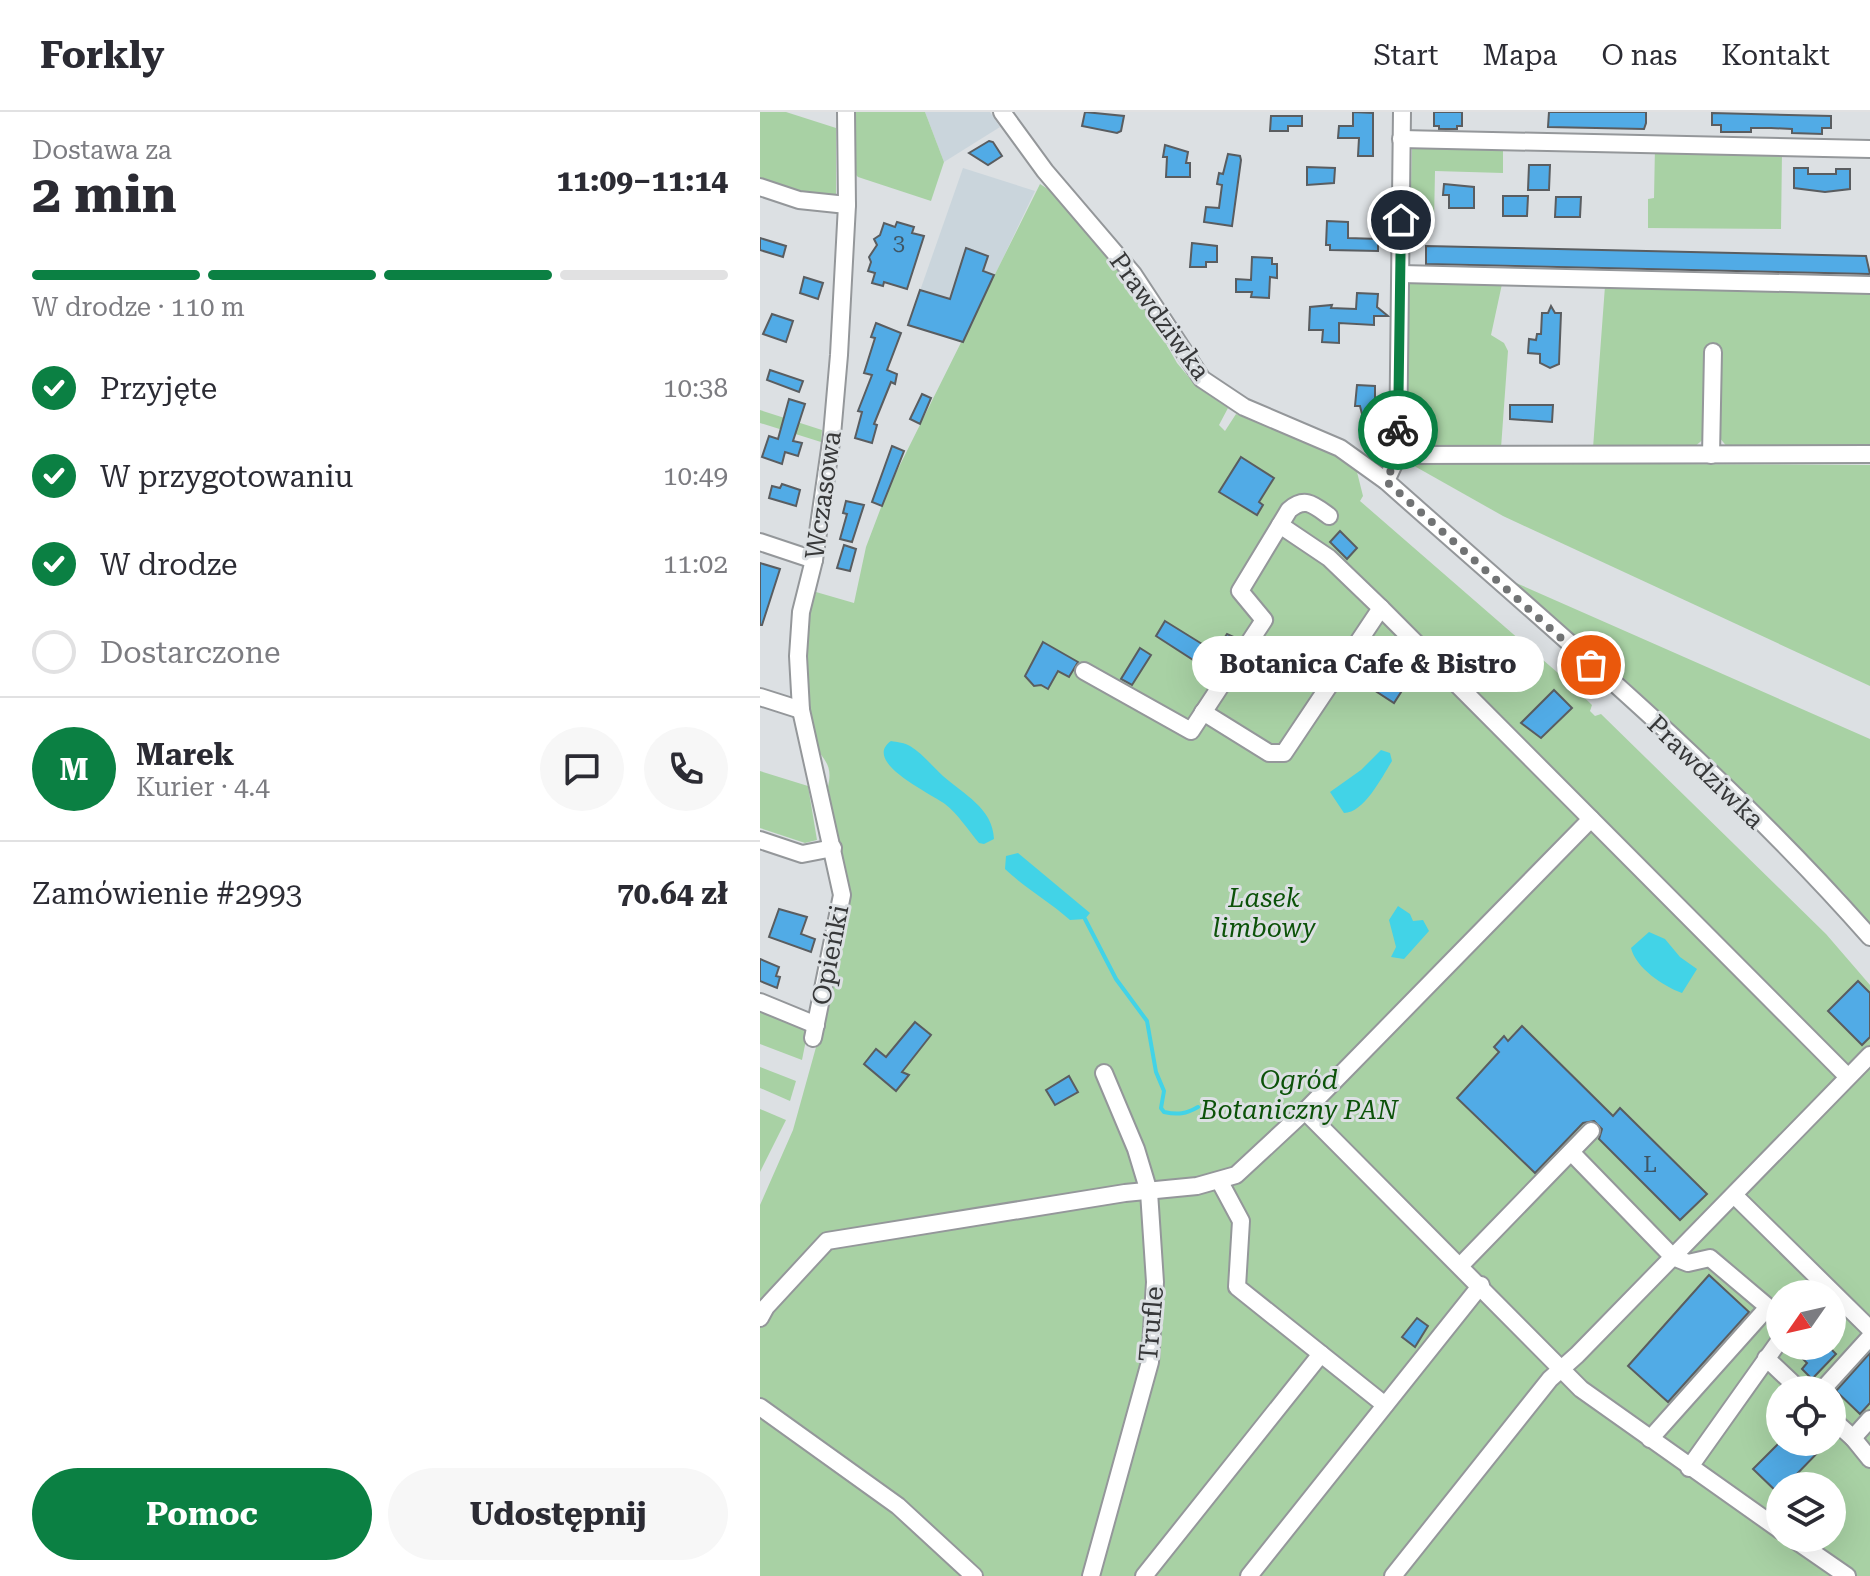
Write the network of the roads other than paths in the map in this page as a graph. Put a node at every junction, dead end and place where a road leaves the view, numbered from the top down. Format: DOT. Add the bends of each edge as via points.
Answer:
graph roads {
  1 [pos="846,112"];
  2 [pos="1002,112"];
  3 [pos="1402,112"];
  4 [pos="1401,139"];
  5 [pos="1870,149"];
  6 [pos="760,187"];
  7 [pos="847,205"];
  8 [pos="1401,274"];
  9 [pos="1870,285"];
  10 [pos="1713,352"];
  11 [pos="1870,454"];
  12 [pos="1398,455"];
  13 [pos="1711,455"];
  14 [pos="1386,481"];
  15 [pos="1329,516"];
  16 [pos="1280,525"];
  17 [pos="760,542"];
  18 [pos="814,560"];
  19 [pos="1381,608"];
  20 [pos="1084,671"];
  21 [pos="760,697"];
  22 [pos="801,710"];
  23 [pos="1203,712"];
  24 [pos="1591,819"];
  25 [pos="760,840"];
  26 [pos="833,848"];
  27 [pos="838,872"];
  28 [pos="1870,937"];
  29 [pos="760,1002"];
  30 [pos="1870,1055"];
  31 [pos="1104,1073"];
  32 [pos="1848,1077"];
  33 [pos="1305,1111"];
  34 [pos="1591,1131"];
  35 [pos="1571,1152"];
  36 [pos="1220,1182"];
  37 [pos="1149,1192"];
  38 [pos="1734,1195"];
  39 [pos="1673,1257"];
  40 [pos="1461,1265"];
  41 [pos="1811,1280"];
  42 [pos="1481,1285"];
  43 [pos="1846,1310"];
  44 [pos="760,1318"];
  45 [pos="1870,1329"];
  46 [pos="1870,1337"];
  47 [pos="1321,1354"];
  48 [pos="1766,1358"];
  49 [pos="1768,1360"];
  50 [pos="1562,1368"];
  51 [pos="1785,1376"];
  52 [pos="1835,1376"];
  53 [pos="1385,1405"];
  54 [pos="760,1407"];
  55 [pos="1870,1419"];
  56 [pos="1846,1432"];
  57 [pos="1853,1438"];
  58 [pos="1650,1439"];
  59 [pos="1870,1459"];
  60 [pos="1689,1468"];
  61 [pos="1766,1520"];
  62 [pos="1812,1552"];
  63 [pos="974,1576"];
  64 [pos="1091,1576"];
  65 [pos="1144,1576"];
  66 [pos="1249,1576"];
  67 [pos="1393,1576"];
  68 [pos="1847,1576"];
  1 -- 7 [label="street, Wczasowa"];
  2 -- 14 [label="street, Prawdziwka" via="1133,274 1202,379 1235,403 1340,448"];
  3 -- 4 [label="street"];
  4 -- 5 [label="street"];
  4 -- 8 [label="street"];
  6 -- 7 [label="street" via="799,200"];
  7 -- 18 [label="street, Wczasowa" via="834,414"];
  8 -- 9 [label="street"];
  8 -- 12 [label="street"];
  10 -- 13 [label="street"];
  11 -- 13 [label="street"];
  12 -- 13 [label="street"];
  12 -- 14 [label="street"];
  14 -- 28 [label="street, Prawdziwka" via="1668,735"];
  15 -- 16 [label="street" via="1300,502"];
  16 -- 19 [label="street" via="1329,558"];
  16 -- 23 [label="street" via="1240,591 1264,620"];
  17 -- 18 [label="street"];
  18 -- 22 [label="street, Wczasowa" via="801,612"];
  19 -- 23 [label="street" via="1284,753 1269,753"];
  19 -- 24 [label="street"];
  20 -- 23 [label="street" via="1191,731"];
  21 -- 22 [label="street"];
  22 -- 26 [label="street, Wczasowa"];
  24 -- 32 [label="street"];
  24 -- 33 [label="street"];
  25 -- 26 [label="street" via="802,854"];
  26 -- 27 [label="street, Wczasowa"];
  27 -- 29 [label="street, Opieńki" via="842,904 815,1031"];
  30 -- 32 [label="street"];
  31 -- 37 [label="street, Trufle"];
  32 -- 38 [label="street"];
  33 -- 36 [label="street" via="1249,1166"];
  33 -- 40 [label="street"];
  34 -- 35 [label="street"];
  35 -- 39 [label="street"];
  35 -- 40 [label="street"];
  36 -- 37 [label="street"];
  36 -- 47 [label="street" via="1241,1221 1237,1287"];
  37 -- 44 [label="street" via="827,1241"];
  37 -- 64 [label="street, Trufle" via="1155,1282 1150,1362"];
  38 -- 39 [label="street"];
  38 -- 41 [label="street"];
  39 -- 50 [label="street"];
  39 -- 58 [label="street" via="1688,1263 1710,1258 1768,1307"];
  40 -- 42 [label="street"];
  42 -- 50 [label="street"];
  42 -- 53 [label="street"];
  43 -- 45 [label="street"];
  46 -- 52 [label="street"];
  47 -- 53 [label="street"];
  47 -- 65 [label="street"];
  48 -- 60 [label="street"];
  49 -- 51 [label="street"];
  50 -- 58 [label="street" via="1581,1389"];
  50 -- 67 [label="street"];
  53 -- 66 [label="street"];
  54 -- 63 [label="street" via="898,1506"];
  55 -- 57 [label="street"];
  56 -- 57 [label="street"];
  57 -- 59 [label="street"];
  58 -- 60 [label="street"];
  60 -- 61 [label="street"];
  62 -- 68 [label="street"];
}
